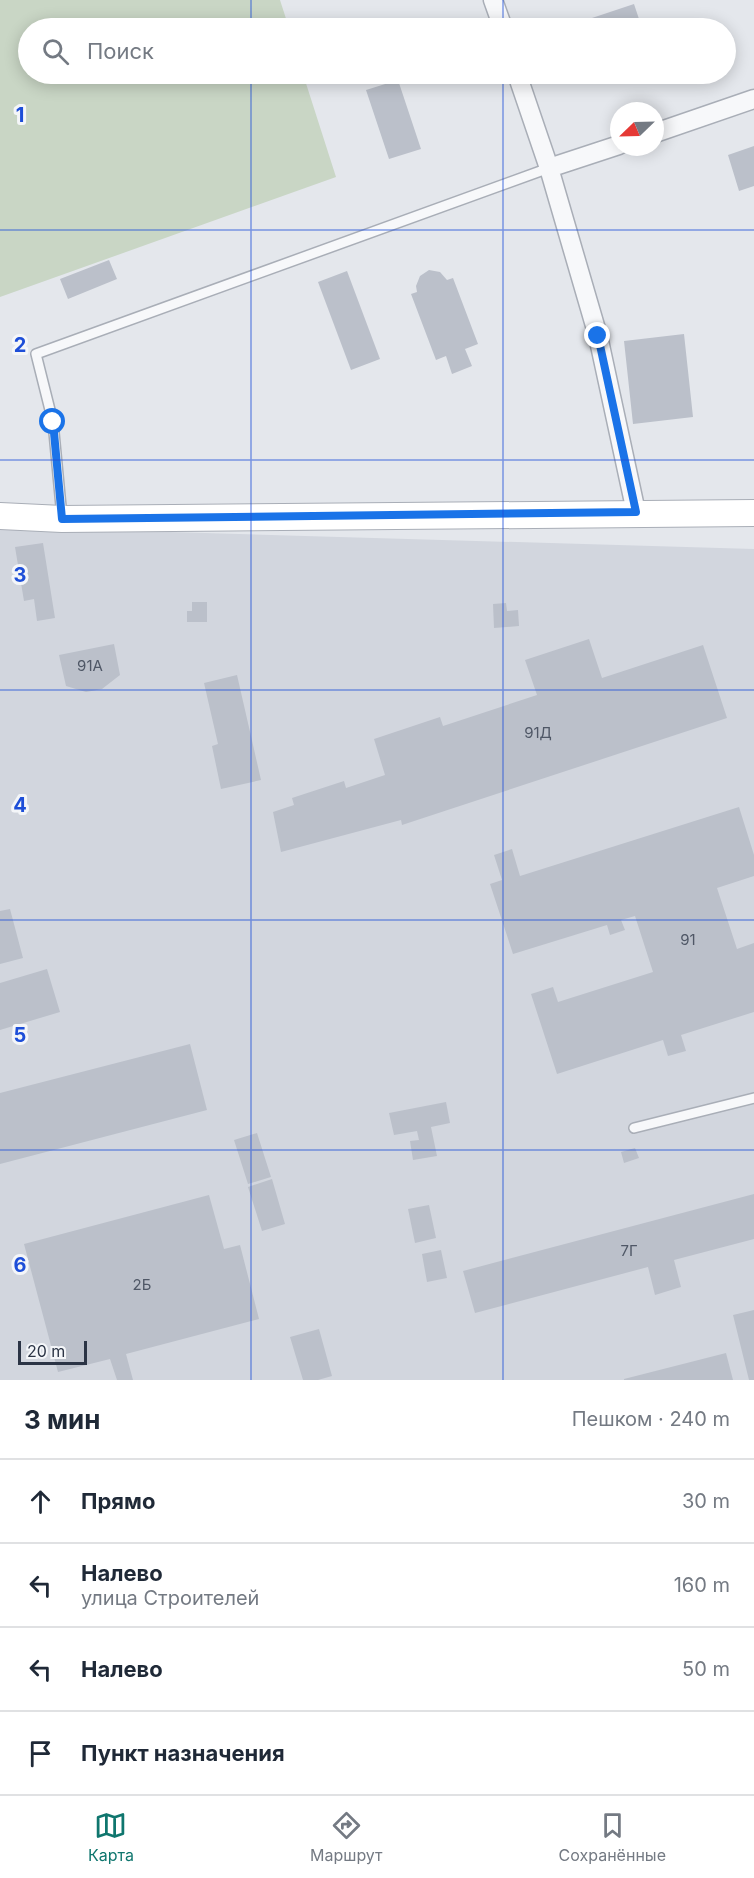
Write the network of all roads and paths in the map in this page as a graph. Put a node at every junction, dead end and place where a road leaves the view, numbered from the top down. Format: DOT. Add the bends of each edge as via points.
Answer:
graph roads {
  1 [pos="493,0"];
  2 [pos="499,18"];
  3 [pos="521,84"];
  4 [pos="754,99"];
  5 [pos="664,129"];
  6 [pos="610,148"];
  7 [pos="549,168"];
  8 [pos="636,512"];
  9 [pos="754,513"];
  10 [pos="0,516"];
  11 [pos="62,519"];
  12 [pos="754,1098"];
  13 [pos="634,1128"];
  1 -- 2 [label="street"];
  3 -- 7 [label="street"];
  4 -- 5 [label="street"];
  6 -- 7 [label="street"];
  7 -- 8 [label="street" via="598,336"];
  7 -- 11 [label="lane" via="36,354 53,422"];
  8 -- 9 [label="main road"];
  8 -- 11 [label="main road"];
  10 -- 11 [label="main road"];
  12 -- 13 [label="lane"];
}
